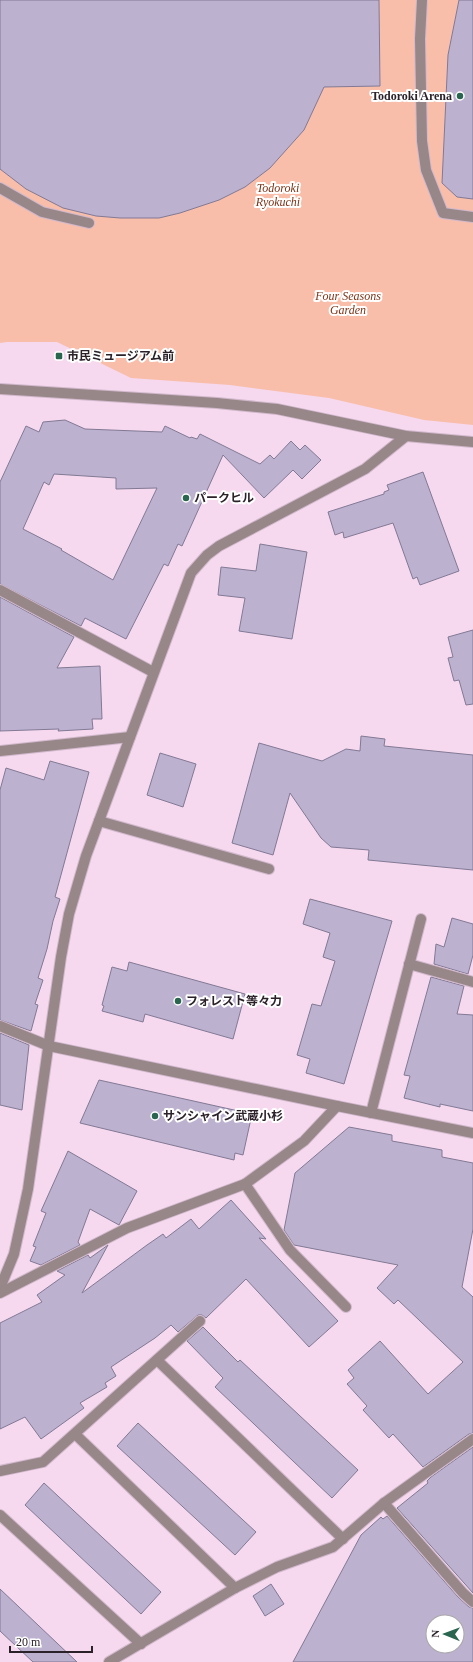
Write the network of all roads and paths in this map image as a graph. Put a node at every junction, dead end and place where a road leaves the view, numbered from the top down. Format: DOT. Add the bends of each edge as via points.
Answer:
graph roads {
  1 [pos="422,0"];
  2 [pos="0,188"];
  3 [pos="473,217"];
  4 [pos="89,223"];
  5 [pos="0,389"];
  6 [pos="406,436"];
  7 [pos="473,442"];
  8 [pos="0,590"];
  9 [pos="153,672"];
  10 [pos="130,737"];
  11 [pos="0,751"];
  12 [pos="99,821"];
  13 [pos="269,869"];
  14 [pos="421,919"];
  15 [pos="409,964"];
  16 [pos="473,982"];
  17 [pos="0,1026"];
  18 [pos="49,1046"];
  19 [pos="337,1106"];
  20 [pos="371,1113"];
  21 [pos="473,1133"];
  22 [pos="245,1184"];
  23 [pos="0,1288"];
  24 [pos="0,1293"];
  25 [pos="346,1307"];
  26 [pos="200,1321"];
  27 [pos="157,1360"];
  28 [pos="75,1434"];
  29 [pos="473,1439"];
  30 [pos="0,1471"];
  31 [pos="384,1504"];
  32 [pos="0,1515"];
  33 [pos="343,1539"];
  34 [pos="235,1588"];
  35 [pos="473,1602"];
  36 [pos="141,1644"];
  37 [pos="109,1662"];
  1 -- 3 [label="street" via="422,141 426,170 443,213"];
  2 -- 4 [label="street" via="42,212"];
  5 -- 6 [label="street" via="277,409"];
  6 -- 7 [label="street"];
  6 -- 9 [label="street" via="365,469 207,554 191,573"];
  8 -- 9 [label="street"];
  9 -- 10 [label="street"];
  10 -- 11 [label="street"];
  10 -- 12 [label="street"];
  12 -- 13 [label="street"];
  12 -- 18 [label="street" via="70,914 61,957"];
  14 -- 15 [label="street"];
  15 -- 16 [label="street"];
  15 -- 20 [label="street"];
  17 -- 18 [label="street"];
  18 -- 19 [label="street"];
  18 -- 23 [label="street" via="28,1189 14,1254"];
  19 -- 20 [label="street"];
  19 -- 22 [label="street" via="304,1141"];
  20 -- 21 [label="street"];
  22 -- 24 [label="street" via="127,1228"];
  22 -- 25 [label="street" via="290,1250"];
  26 -- 27 [label="street"];
  27 -- 28 [label="street"];
  27 -- 33 [label="street"];
  28 -- 30 [label="street" via="44,1462"];
  28 -- 34 [label="street"];
  29 -- 31 [label="street"];
  31 -- 33 [label="street"];
  31 -- 35 [label="street"];
  32 -- 36 [label="street"];
  33 -- 34 [label="street" via="333,1547 277,1567"];
  34 -- 36 [label="street"];
  36 -- 37 [label="street"];
}
